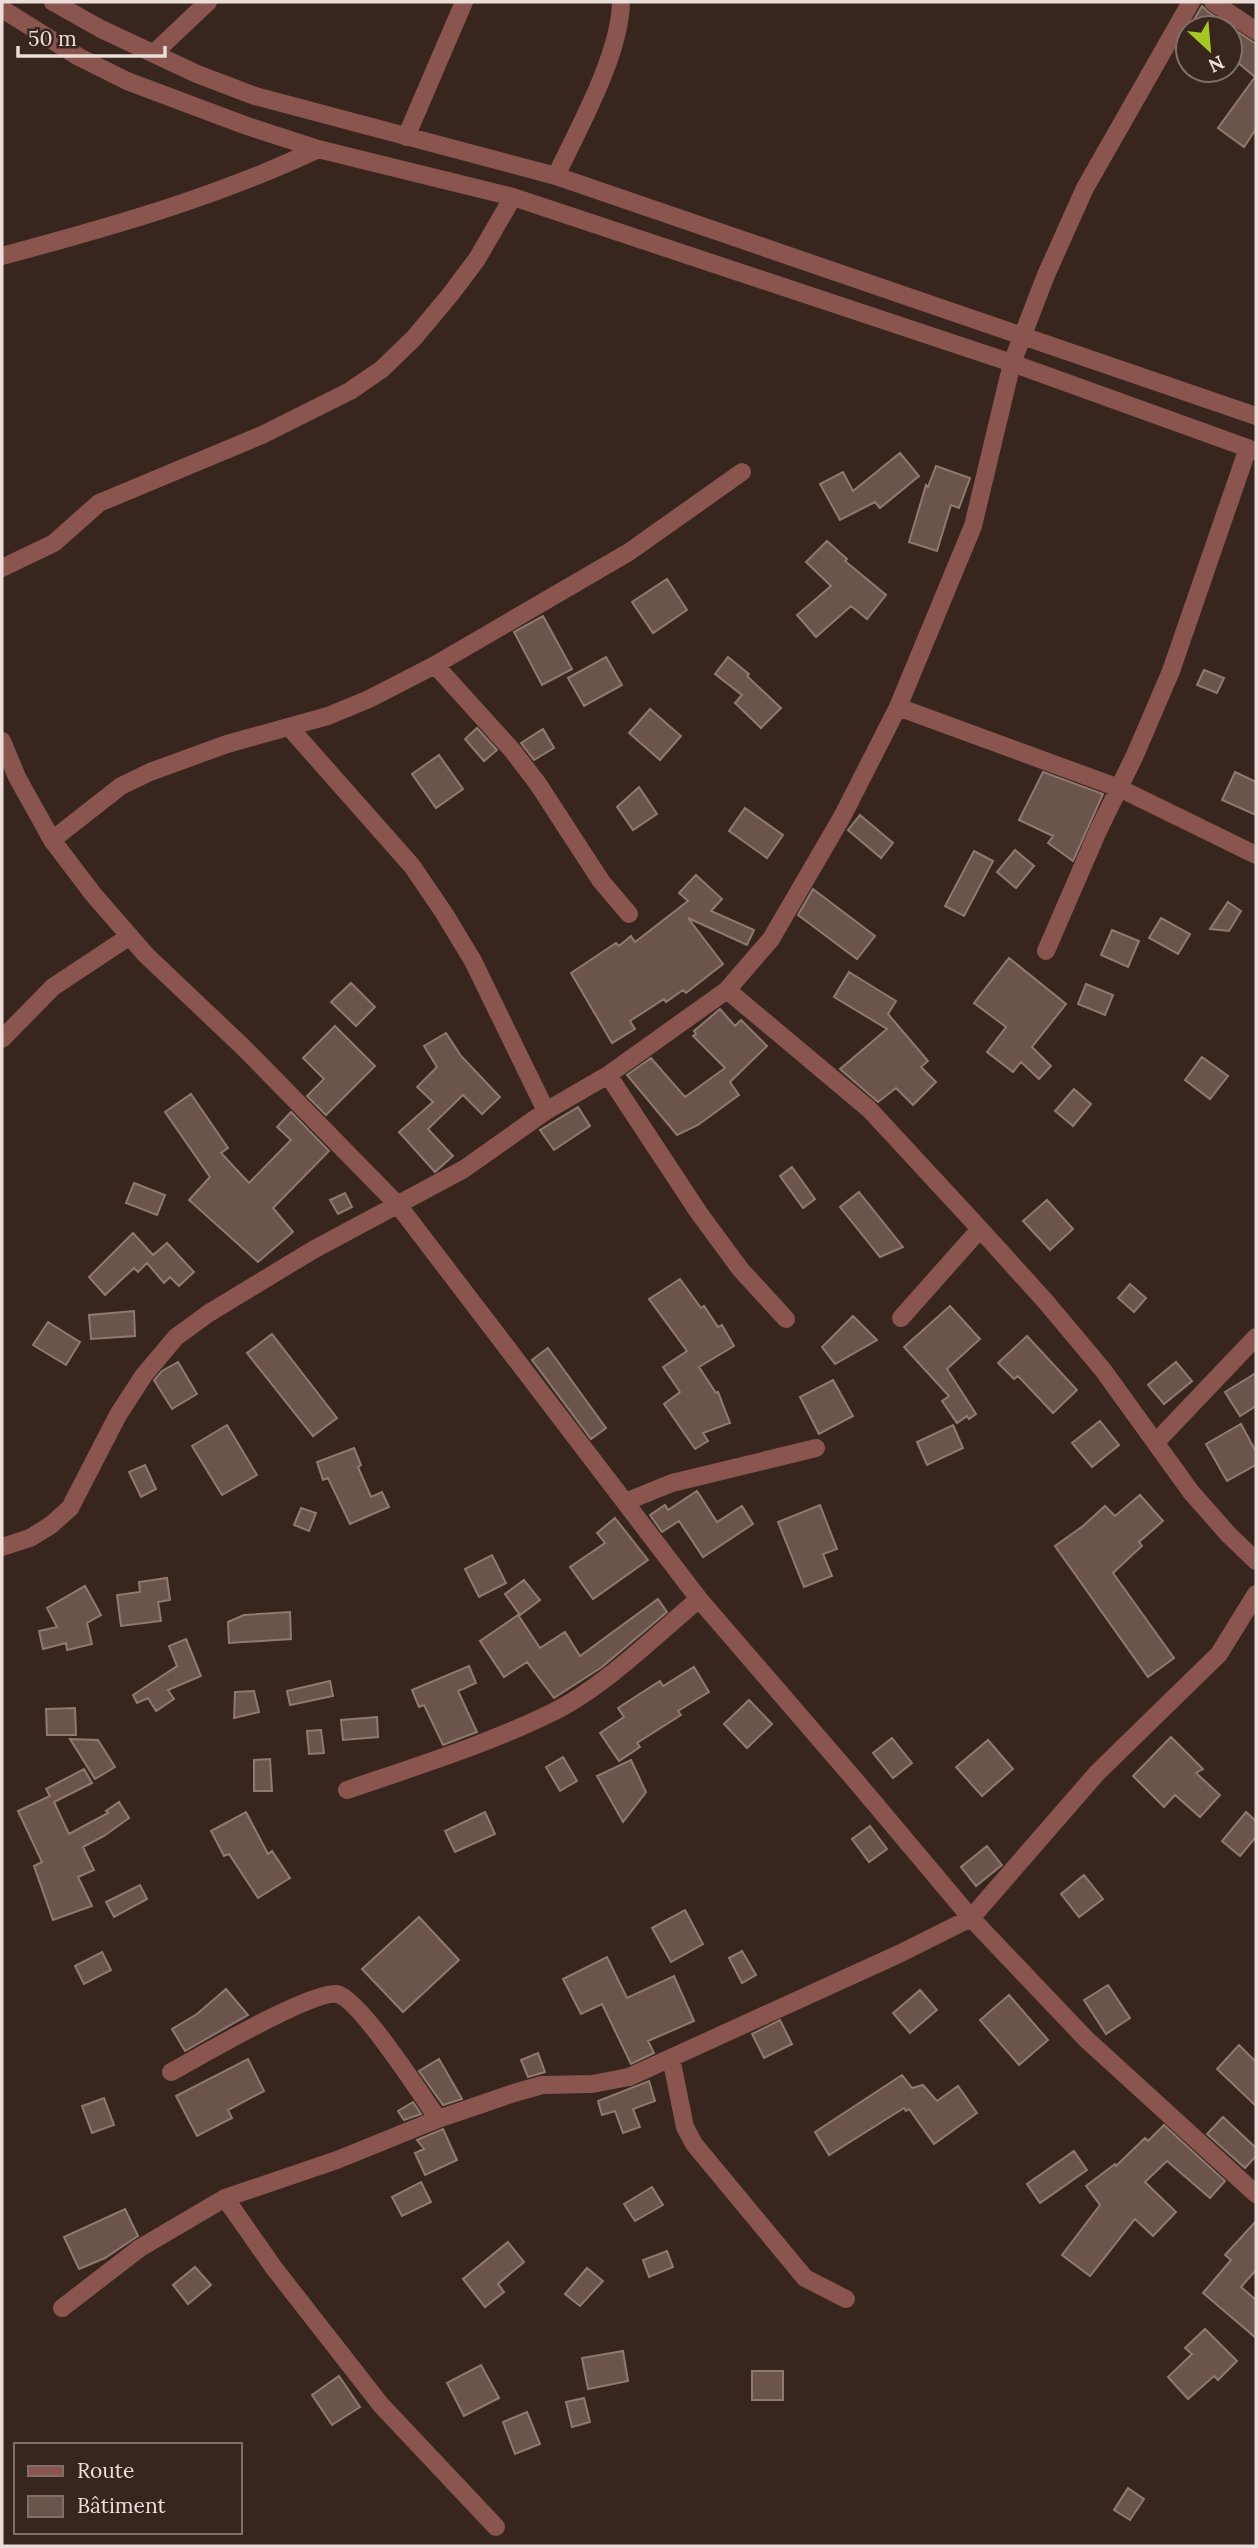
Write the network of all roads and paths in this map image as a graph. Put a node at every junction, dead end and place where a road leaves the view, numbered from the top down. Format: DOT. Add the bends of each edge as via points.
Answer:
graph roads {
  1 [pos="52,2"];
  2 [pos="208,2"];
  3 [pos="464,2"];
  4 [pos="621,2"];
  5 [pos="1191,2"];
  6 [pos="1213,2"];
  7 [pos="2,9"];
  8 [pos="1256,31"];
  9 [pos="153,53"];
  10 [pos="406,137"];
  11 [pos="318,149"];
  12 [pos="556,176"];
  13 [pos="513,197"];
  14 [pos="2,256"];
  15 [pos="1023,336"];
  16 [pos="1012,363"];
  17 [pos="1256,416"];
  18 [pos="1252,449"];
  19 [pos="741,472"];
  20 [pos="2,568"];
  21 [pos="435,665"];
  22 [pos="898,707"];
  23 [pos="290,728"];
  24 [pos="2,741"];
  25 [pos="1119,788"];
  26 [pos="52,840"];
  27 [pos="1256,855"];
  28 [pos="629,914"];
  29 [pos="130,936"];
  30 [pos="1046,951"];
  31 [pos="727,990"];
  32 [pos="2,1039"];
  33 [pos="608,1075"];
  34 [pos="545,1111"];
  35 [pos="398,1205"];
  36 [pos="980,1229"];
  37 [pos="901,1318"];
  38 [pos="786,1319"];
  39 [pos="1256,1337"];
  40 [pos="1156,1442"];
  41 [pos="816,1448"];
  42 [pos="625,1502"];
  43 [pos="2,1547"];
  44 [pos="1256,1561"];
  45 [pos="1256,1594"];
  46 [pos="699,1599"];
  47 [pos="347,1790"];
  48 [pos="971,1919"];
  49 [pos="671,2058"];
  50 [pos="171,2072"];
  51 [pos="438,2119"];
  52 [pos="1252,2183"];
  53 [pos="225,2198"];
  54 [pos="846,2299"];
  55 [pos="62,2308"];
  56 [pos="496,2527"];
  1 -- 9 [label="street"];
  2 -- 9 [label="street"];
  3 -- 10 [label="street"];
  4 -- 12 [label="street" via="620,20 602,75"];
  5 -- 15 [label="street" via="1085,188"];
  6 -- 8 [label="street"];
  7 -- 11 [label="street" via="127,81"];
  9 -- 10 [label="street" via="255,96"];
  10 -- 12 [label="street"];
  11 -- 13 [label="street"];
  11 -- 14 [label="street" via="265,174 142,217"];
  12 -- 15 [label="street"];
  13 -- 16 [label="street"];
  13 -- 20 [label="street" via="450,295 382,369 350,391 262,435 99,503 54,543"];
  15 -- 16 [label="street"];
  15 -- 17 [label="street"];
  16 -- 18 [label="street"];
  16 -- 22 [label="street" via="973,526"];
  18 -- 25 [label="street" via="1171,671"];
  19 -- 21 [label="street" via="629,552"];
  21 -- 23 [label="street" via="369,699"];
  21 -- 28 [label="street" via="538,783 601,881"];
  22 -- 25 [label="street"];
  22 -- 31 [label="street" via="842,817 771,939"];
  23 -- 26 [label="street" via="227,744 150,772 121,786"];
  23 -- 34 [label="street" via="412,866 444,913 479,972"];
  24 -- 26 [label="street"];
  25 -- 27 [label="street"];
  25 -- 30 [label="street"];
  26 -- 29 [label="street"];
  29 -- 32 [label="street" via="53,987"];
  29 -- 35 [label="street"];
  31 -- 33 [label="street"];
  31 -- 36 [label="street" via="869,1110"];
  33 -- 34 [label="street"];
  33 -- 38 [label="street" via="699,1213 741,1270"];
  34 -- 35 [label="street" via="464,1169"];
  35 -- 42 [label="street"];
  35 -- 43 [label="street" via="258,1282 176,1337 118,1415 70,1508 30,1538"];
  36 -- 37 [label="street"];
  36 -- 40 [label="street" via="1103,1370"];
  39 -- 40 [label="street"];
  40 -- 44 [label="street" via="1191,1492"];
  41 -- 42 [label="street" via="672,1483"];
  42 -- 46 [label="street"];
  45 -- 48 [label="street" via="1219,1654 1097,1773"];
  46 -- 47 [label="street" via="610,1675 553,1713"];
  46 -- 48 [label="street"];
  48 -- 49 [label="street"];
  48 -- 52 [label="street" via="1086,2039"];
  49 -- 51 [label="street" via="629,2077 592,2084 542,2085"];
  49 -- 54 [label="street" via="685,2127 694,2144 804,2278"];
  50 -- 51 [label="street" via="288,2010 337,1994 366,2018"];
  51 -- 53 [label="street"];
  53 -- 55 [label="street" via="140,2248"];
  53 -- 56 [label="street" via="381,2405"];
}
